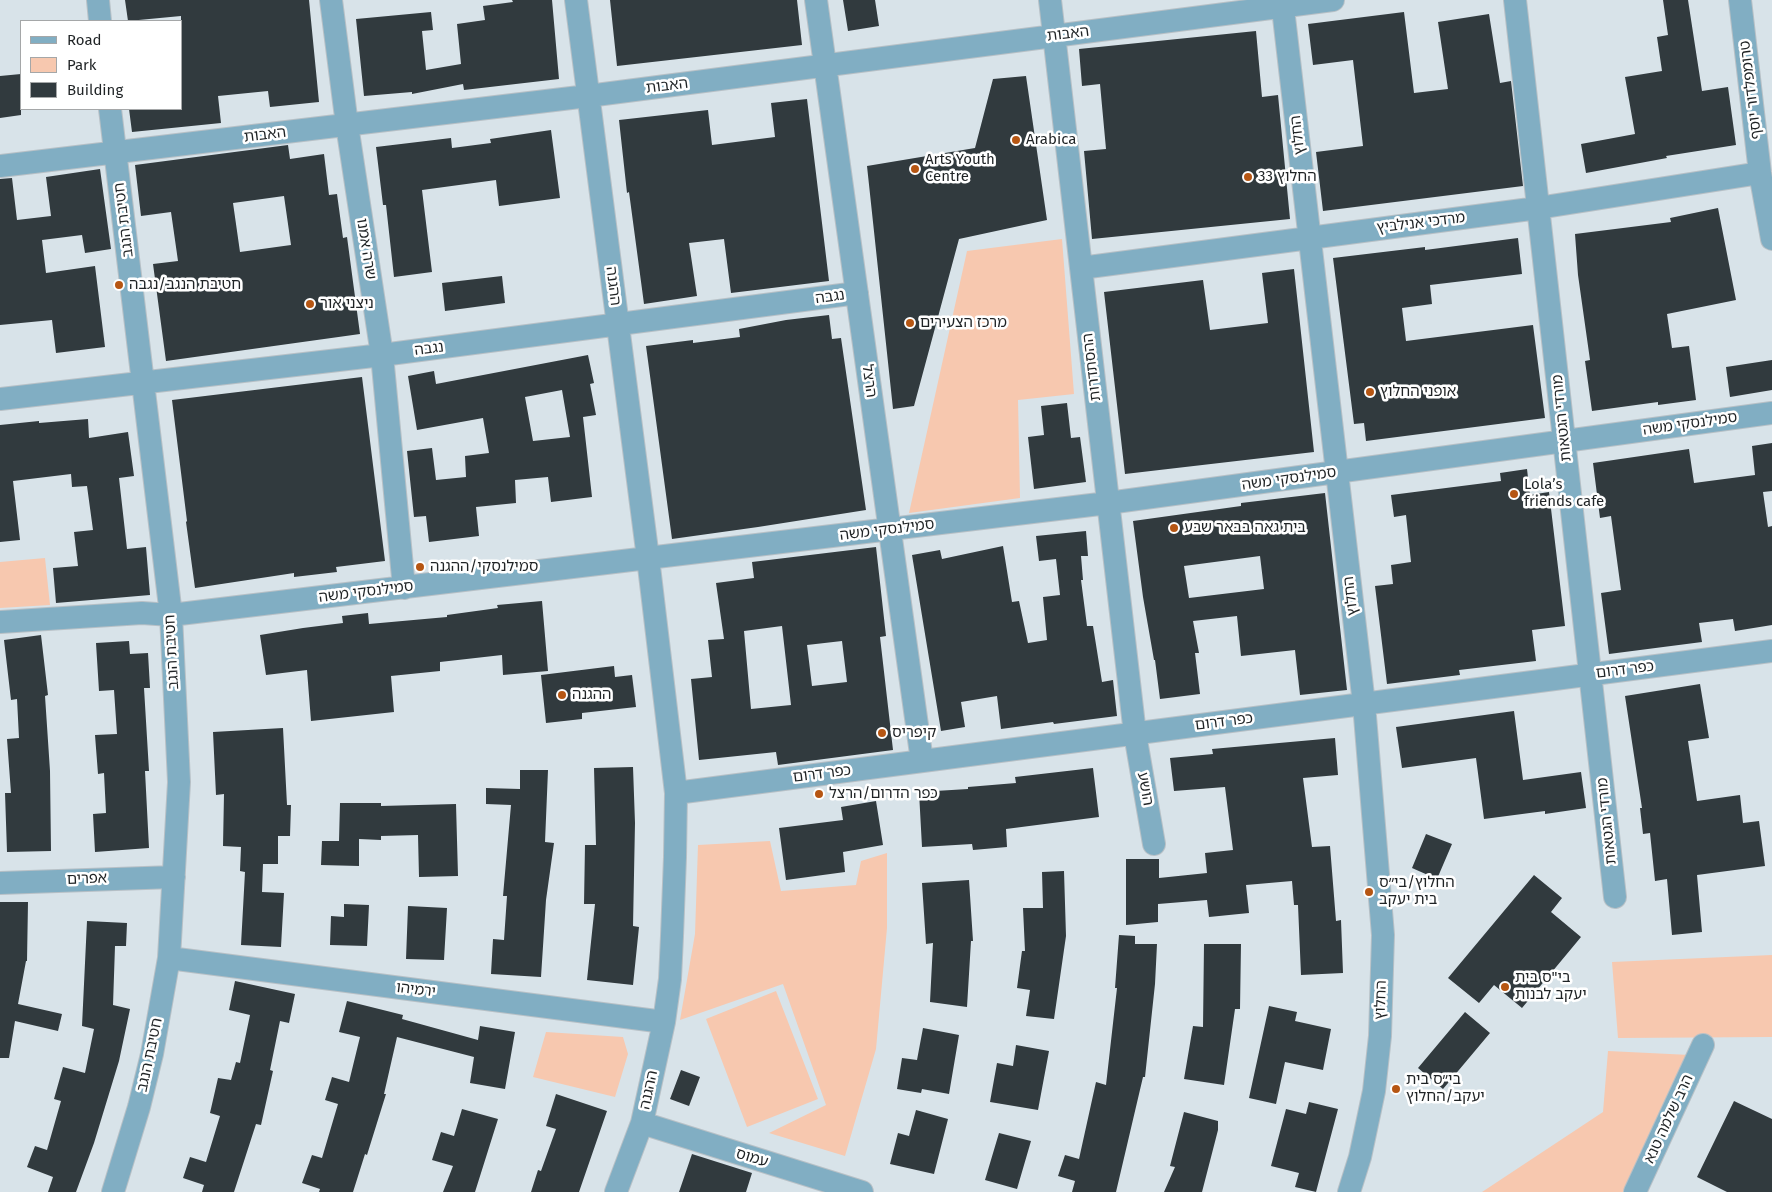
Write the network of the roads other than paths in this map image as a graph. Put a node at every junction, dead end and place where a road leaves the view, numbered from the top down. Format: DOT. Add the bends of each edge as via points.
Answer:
graph roads {
  1 [pos="331,0"];
  2 [pos="576,0"];
  3 [pos="816,0"];
  4 [pos="1050,0"];
  5 [pos="1333,0"];
  6 [pos="1515,0"];
  7 [pos="1740,0"];
  8 [pos="1282,3"];
  9 [pos="1054,36"];
  10 [pos="825,66"];
  11 [pos="588,96"];
  12 [pos="110,110"];
  13 [pos="346,125"];
  14 [pos="116,152"];
  15 [pos="0,166"];
  16 [pos="1760,173"];
  17 [pos="1538,208"];
  18 [pos="1310,238"];
  19 [pos="1772,239"];
  20 [pos="1081,268"];
  21 [pos="857,293"];
  22 [pos="618,326"];
  23 [pos="382,355"];
  24 [pos="143,384"];
  25 [pos="0,399"];
  26 [pos="1772,413"];
  27 [pos="1565,441"];
  28 [pos="1337,472"];
  29 [pos="1108,503"];
  30 [pos="890,529"];
  31 [pos="648,558"];
  32 [pos="404,588"];
  33 [pos="171,615"];
  34 [pos="0,622"];
  35 [pos="1772,651"];
  36 [pos="1591,674"];
  37 [pos="1364,704"];
  38 [pos="1135,734"];
  39 [pos="922,761"];
  40 [pos="676,793"];
  41 [pos="1154,844"];
  42 [pos="174,877"];
  43 [pos="0,883"];
  44 [pos="1616,897"];
  45 [pos="168,958"];
  46 [pos="664,1022"];
  47 [pos="1703,1045"];
  48 [pos="642,1123"];
  49 [pos="114,1192"];
  50 [pos="616,1192"];
  51 [pos="862,1192"];
  52 [pos="1350,1192"];
  53 [pos="1634,1192"];
  1 -- 13 [label="street, שרה אמנו"];
  2 -- 11 [label="street, ההגנה"];
  3 -- 10 [label="street, הרצל"];
  4 -- 9 [label="street, ההסתדרות"];
  5 -- 8 [label="street, האבות"];
  6 -- 17 [label="street, מורדי הגטאות"];
  7 -- 16 [label="street, טרומפלדור יוסף"];
  8 -- 9 [label="street, האבות"];
  8 -- 18 [label="street, החלוץ"];
  9 -- 10 [label="street, האבות"];
  9 -- 20 [label="street, ההסתדרות"];
  10 -- 11 [label="street, האבות"];
  10 -- 21 [label="street, הרצל"];
  11 -- 13 [label="street, האבות"];
  11 -- 22 [label="street, ההגנה"];
  12 -- 14 [label="street, חטיבת הנגב"];
  13 -- 14 [label="street, האבות"];
  13 -- 23 [label="street, שרה אמנו"];
  14 -- 15 [label="street, האבות"];
  14 -- 24 [label="street, חטיבת הנגב"];
  16 -- 17 [label="street, מרדכי אנילביץ"];
  16 -- 19 [label="street, טרומפלדור יוסף"];
  17 -- 18 [label="street, מרדכי אנילביץ"];
  17 -- 27 [label="street, מורדי הגטאות"];
  18 -- 20 [label="street, מרדכי אנילביץ"];
  18 -- 28 [label="street, החלוץ"];
  20 -- 29 [label="street, ההסתדרות"];
  21 -- 22 [label="street, נגבה"];
  21 -- 30 [label="street, הרצל"];
  22 -- 23 [label="street, נגבה"];
  22 -- 31 [label="street, ההגנה"];
  23 -- 24 [label="street, נגבה"];
  23 -- 32 [label="street, שרה אמנו"];
  24 -- 25 [label="street, נגבה"];
  24 -- 33 [label="street, חטיבת הנגב"];
  26 -- 27 [label="street, סמילנסקי משה"];
  27 -- 28 [label="street, סמילנסקי משה"];
  27 -- 36 [label="street, מורדי הגטאות"];
  28 -- 29 [label="street, סמילנסקי משה"];
  28 -- 37 [label="street, החלוץ"];
  29 -- 30 [label="street, סמילנסקי משה"];
  29 -- 38 [label="street, ההסתדרות"];
  30 -- 31 [label="street, סמילנסקי משה"];
  30 -- 39 [label="street, הרצל"];
  31 -- 32 [label="street, סמילנסקי משה"];
  31 -- 40 [label="street, ההגנה"];
  32 -- 33 [label="street, סמילנסקי משה"];
  33 -- 34 [label="street, סמילנסקי משה" via="142,613"];
  33 -- 42 [label="street, חטיבת הנגב" via="179,782"];
  35 -- 36 [label="street, כפר דרום"];
  36 -- 37 [label="street, כפר דרום"];
  36 -- 44 [label="street, מורדי הגטאות"];
  37 -- 38 [label="street, כפר דרום"];
  37 -- 52 [label="street, החלוץ" via="1383,935 1380,1036 1374,1091"];
  38 -- 39 [label="street, כפר דרום"];
  38 -- 41 [label="street, הושע"];
  39 -- 40 [label="street, כפר דרום"];
  40 -- 46 [label="street, ההגנה" via="670,979"];
  42 -- 43 [label="street, אפרים"];
  42 -- 45 [label="street, חטיבת הנגב"];
  45 -- 46 [label="street, ירמיהו"];
  45 -- 49 [label="street, חטיבת הנגב" via="152,1054"];
  46 -- 48 [label="street, ההגנה"];
  47 -- 53 [label="street, הרב שלמה טנא"];
  48 -- 50 [label="street, ההגנה"];
  48 -- 51 [label="street, עמוס"];
}
